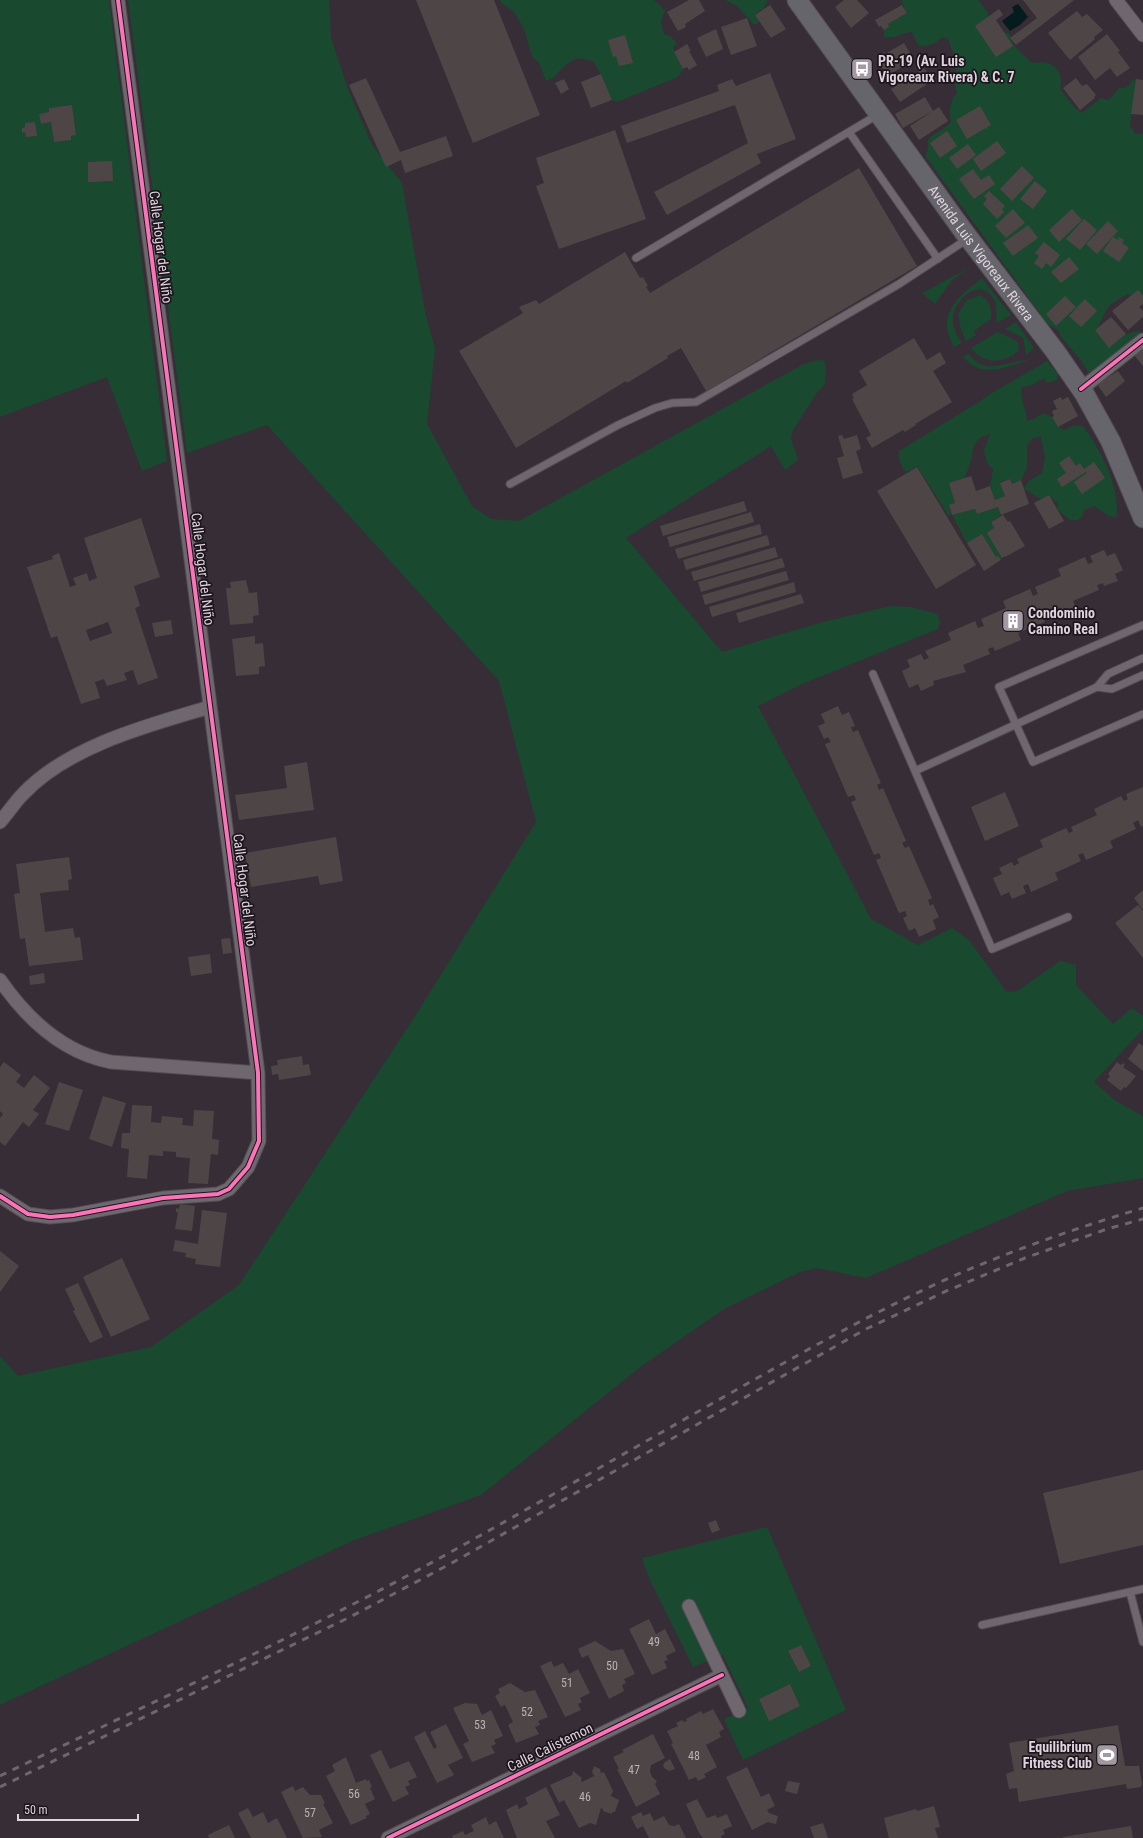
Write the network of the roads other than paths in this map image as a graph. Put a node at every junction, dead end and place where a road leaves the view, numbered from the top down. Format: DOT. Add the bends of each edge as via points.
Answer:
graph roads {
  1 [pos="118,0"];
  2 [pos="797,0"];
  3 [pos="1116,0"];
  4 [pos="1143,34"];
  5 [pos="879,114"];
  6 [pos="849,132"];
  7 [pos="969,238"];
  8 [pos="636,258"];
  9 [pos="938,259"];
  10 [pos="1143,340"];
  11 [pos="1082,389"];
  12 [pos="510,484"];
  13 [pos="1143,518"];
  14 [pos="1143,625"];
  15 [pos="1143,658"];
  16 [pos="873,674"];
  17 [pos="1143,676"];
  18 [pos="1097,687"];
  19 [pos="210,708"];
  20 [pos="1143,714"];
  21 [pos="1016,724"];
  22 [pos="915,771"];
  23 [pos="0,822"];
  24 [pos="1068,917"];
  25 [pos="0,980"];
  26 [pos="258,1073"];
  27 [pos="0,1196"];
  28 [pos="1143,1589"];
  29 [pos="1130,1592"];
  30 [pos="689,1606"];
  31 [pos="982,1624"];
  32 [pos="1143,1642"];
  33 [pos="722,1675"];
  34 [pos="739,1711"];
  35 [pos="388,1838"];
  1 -- 19 [label="street, Calle Hogar del Niño"];
  2 -- 5 [label="main road, Avenida Luis Vigoreaux Rivera"];
  3 -- 4 [label="street"];
  5 -- 6 [label="lane"];
  5 -- 7 [label="main road, Avenida Luis Vigoreaux Rivera"];
  6 -- 8 [label="lane"];
  6 -- 9 [label="lane"];
  7 -- 9 [label="lane"];
  7 -- 11 [label="main road, Avenida Luis Vigoreaux Rivera"];
  9 -- 12 [label="lane" via="696,402 672,403 655,408 618,425"];
  10 -- 11 [label="street"];
  11 -- 13 [label="main road, Avenida Luis Vigoreaux Rivera" via="1111,442"];
  14 -- 21 [label="lane" via="999,687"];
  15 -- 18 [label="lane" via="1108,674"];
  16 -- 22 [label="lane"];
  17 -- 18 [label="lane" via="1112,689"];
  18 -- 21 [label="lane"];
  19 -- 23 [label="street" via="112,739 77,755 45,775 24,793"];
  19 -- 26 [label="street, Calle Hogar del Niño"];
  20 -- 21 [label="lane" via="1033,762"];
  21 -- 22 [label="lane"];
  22 -- 24 [label="lane" via="992,949"];
  25 -- 26 [label="street" via="14,1001 45,1032 94,1059"];
  26 -- 27 [label="street, Calle Hogar del Niño" via="260,1141 248,1167 230,1189 218,1194 163,1198 73,1216 50,1217 28,1214"];
  28 -- 29 [label="lane"];
  29 -- 31 [label="lane"];
  29 -- 32 [label="lane"];
  30 -- 33 [label="street"];
  33 -- 34 [label="street"];
  33 -- 35 [label="street, Calle Calistemon"];
}
